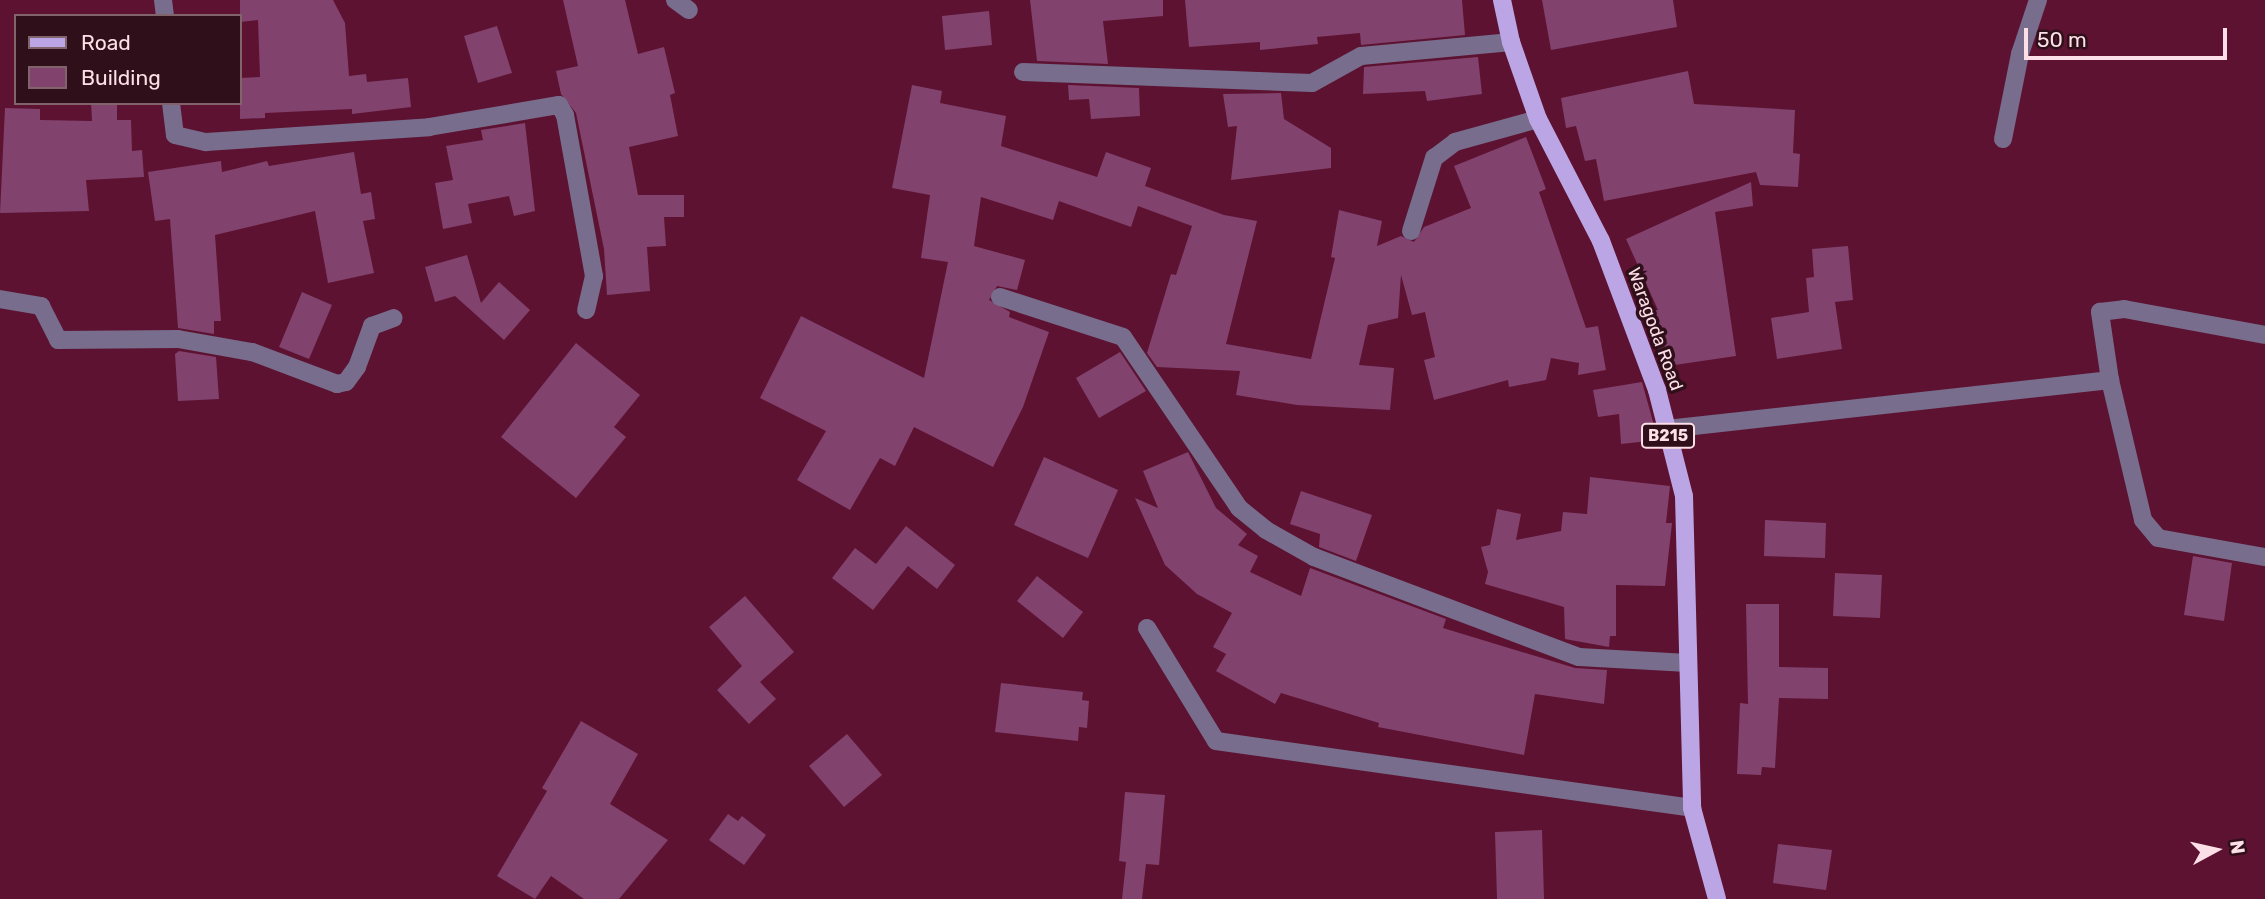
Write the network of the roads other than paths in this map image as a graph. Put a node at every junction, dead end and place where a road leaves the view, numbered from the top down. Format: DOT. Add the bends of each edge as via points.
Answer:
graph roads {
  1 [pos="1502,0"];
  2 [pos="2038,0"];
  3 [pos="1511,42"];
  4 [pos="1023,72"];
  5 [pos="171,105"];
  6 [pos="1538,119"];
  7 [pos="2003,139"];
  8 [pos="1412,231"];
  9 [pos="1000,297"];
  10 [pos="0,299"];
  11 [pos="586,310"];
  12 [pos="394,318"];
  13 [pos="2265,335"];
  14 [pos="2110,380"];
  15 [pos="1667,429"];
  16 [pos="2265,556"];
  17 [pos="1147,628"];
  18 [pos="1688,663"];
  19 [pos="1692,808"];
  20 [pos="1717,899"];
  1 -- 3 [label="main road, Waragoda Road / B215"];
  2 -- 7 [label="street" via="2020,54"];
  3 -- 4 [label="street" via="1360,56 1312,83"];
  3 -- 6 [label="main road, Waragoda Road / B215"];
  5 -- 11 [label="street" via="175,135 206,142 429,127 559,105 565,115 594,276"];
  6 -- 8 [label="street" via="1455,142 1434,159"];
  6 -- 15 [label="main road, Waragoda Road / B215" via="1601,241"];
  9 -- 18 [label="street" via="1124,337 1239,508 1266,530 1314,557 1579,657"];
  10 -- 12 [label="street" via="41,306 58,340 178,339 252,352 337,384 346,382 356,367 372,326"];
  13 -- 14 [label="street" via="2124,309 2100,312"];
  14 -- 15 [label="street"];
  14 -- 16 [label="street" via="2143,520 2158,538"];
  15 -- 18 [label="main road, Waragoda Road / B215" via="1684,496"];
  17 -- 19 [label="street" via="1216,741"];
  18 -- 19 [label="main road, Waragoda Road / B215"];
  19 -- 20 [label="main road, Waragoda Road / B215"];
}
